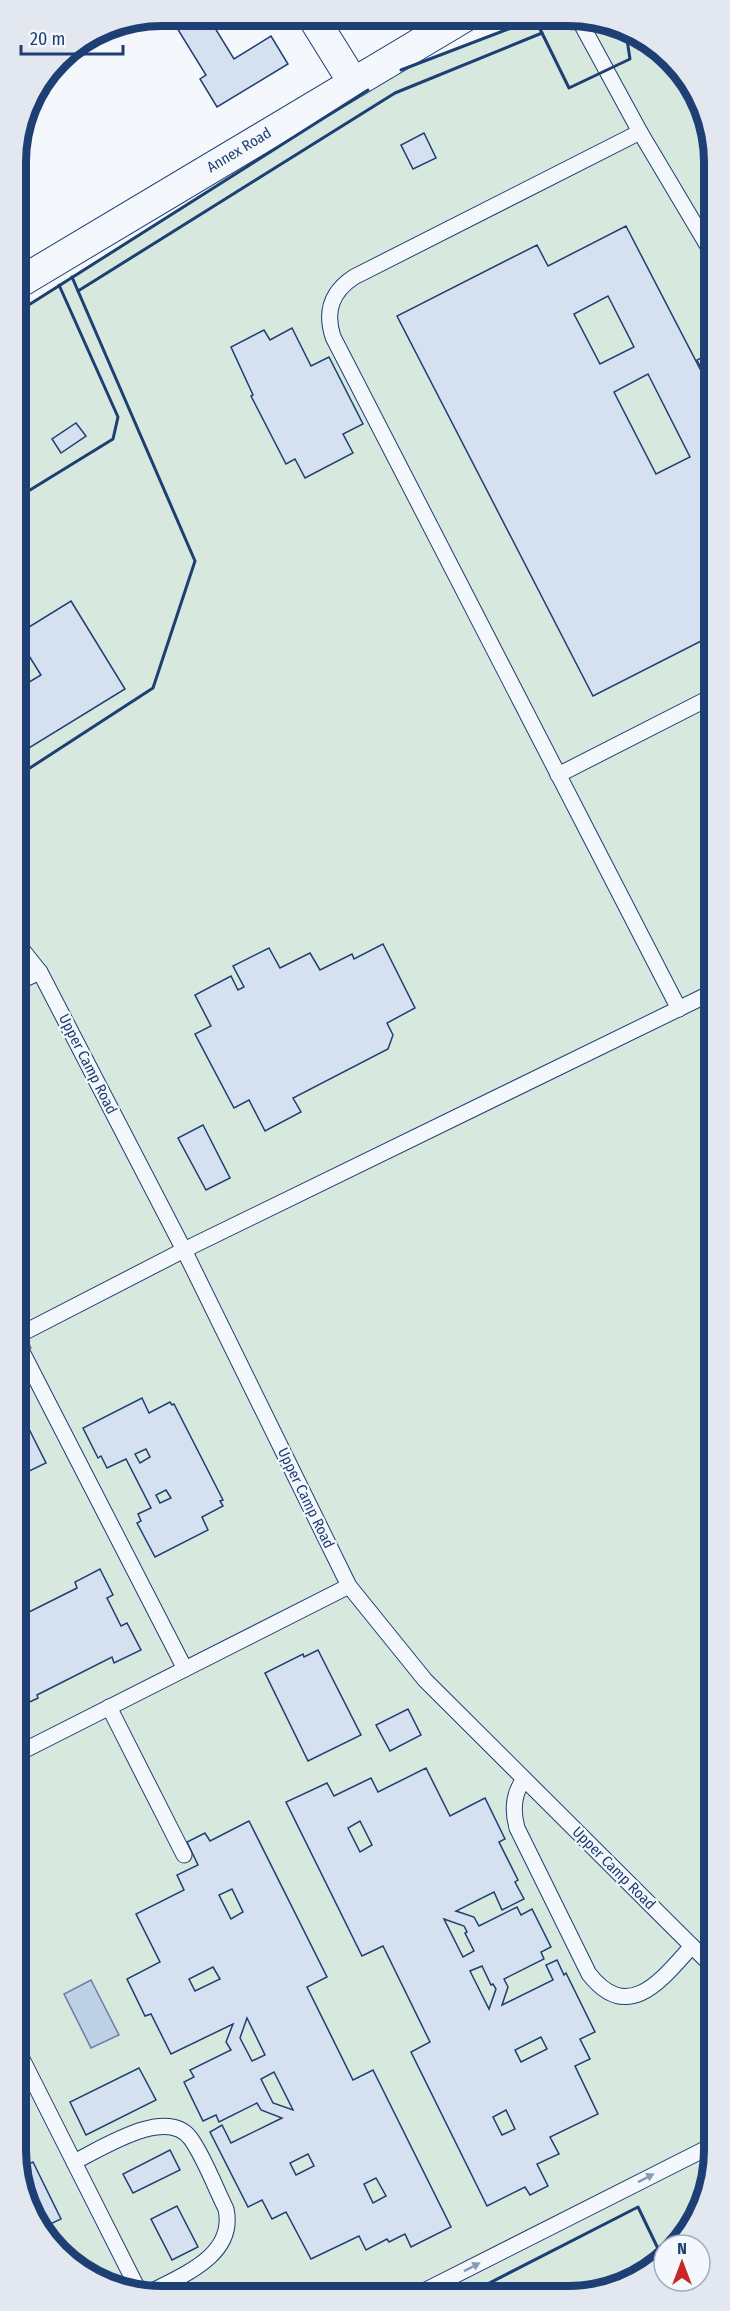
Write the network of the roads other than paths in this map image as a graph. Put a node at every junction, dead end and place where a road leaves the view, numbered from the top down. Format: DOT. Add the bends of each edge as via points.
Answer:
graph roads {
  1 [pos="318,26"];
  2 [pos="449,26"];
  3 [pos="583,27"];
  4 [pos="353,82"];
  5 [pos="640,132"];
  6 [pos="704,240"];
  7 [pos="26,278"];
  8 [pos="704,701"];
  9 [pos="558,775"];
  10 [pos="26,954"];
  11 [pos="40,972"];
  12 [pos="26,978"];
  13 [pos="704,996"];
  14 [pos="679,1009"];
  15 [pos="184,1250"];
  16 [pos="26,1331"];
  17 [pos="26,1360"];
  18 [pos="349,1586"];
  19 [pos="185,1669"];
  20 [pos="109,1707"];
  21 [pos="26,1749"];
  22 [pos="524,1779"];
  23 [pos="184,1855"];
  24 [pos="692,1946"];
  25 [pos="704,1958"];
  26 [pos="26,2067"];
  27 [pos="704,2150"];
  28 [pos="74,2162"];
  29 [pos="135,2283"];
  30 [pos="162,2286"];
  31 [pos="434,2286"];
  1 -- 4 [label="street"];
  2 -- 4 [label="street, Annex Road"];
  3 -- 5 [label="lane"];
  4 -- 7 [label="street, Annex Road"];
  5 -- 6 [label="lane"];
  5 -- 9 [label="lane" via="354,277 337,292 329,314 333,338"];
  8 -- 9 [label="lane"];
  9 -- 14 [label="lane"];
  10 -- 11 [label="lane, Upper Camp Road"];
  11 -- 12 [label="lane"];
  11 -- 15 [label="lane, Upper Camp Road"];
  13 -- 14 [label="lane"];
  14 -- 15 [label="lane"];
  15 -- 16 [label="lane"];
  15 -- 18 [label="lane, Upper Camp Road"];
  17 -- 19 [label="lane"];
  18 -- 19 [label="lane"];
  18 -- 22 [label="lane, Upper Camp Road" via="425,1680"];
  19 -- 20 [label="lane"];
  20 -- 21 [label="lane"];
  20 -- 23 [label="lane"];
  22 -- 24 [label="lane, Upper Camp Road"];
  22 -- 24 [label="lane" via="513,1808 517,1827 597,1984 621,1996 648,1991"];
  24 -- 25 [label="lane, Upper Camp Road"];
  26 -- 28 [label="lane"];
  31 -- 27 [label="lane, one-way"];
  28 -- 29 [label="lane"];
  28 -- 30 [label="lane" via="152,2126 179,2129 190,2137 226,2209 228,2221 219,2248 198,2266"];
}
